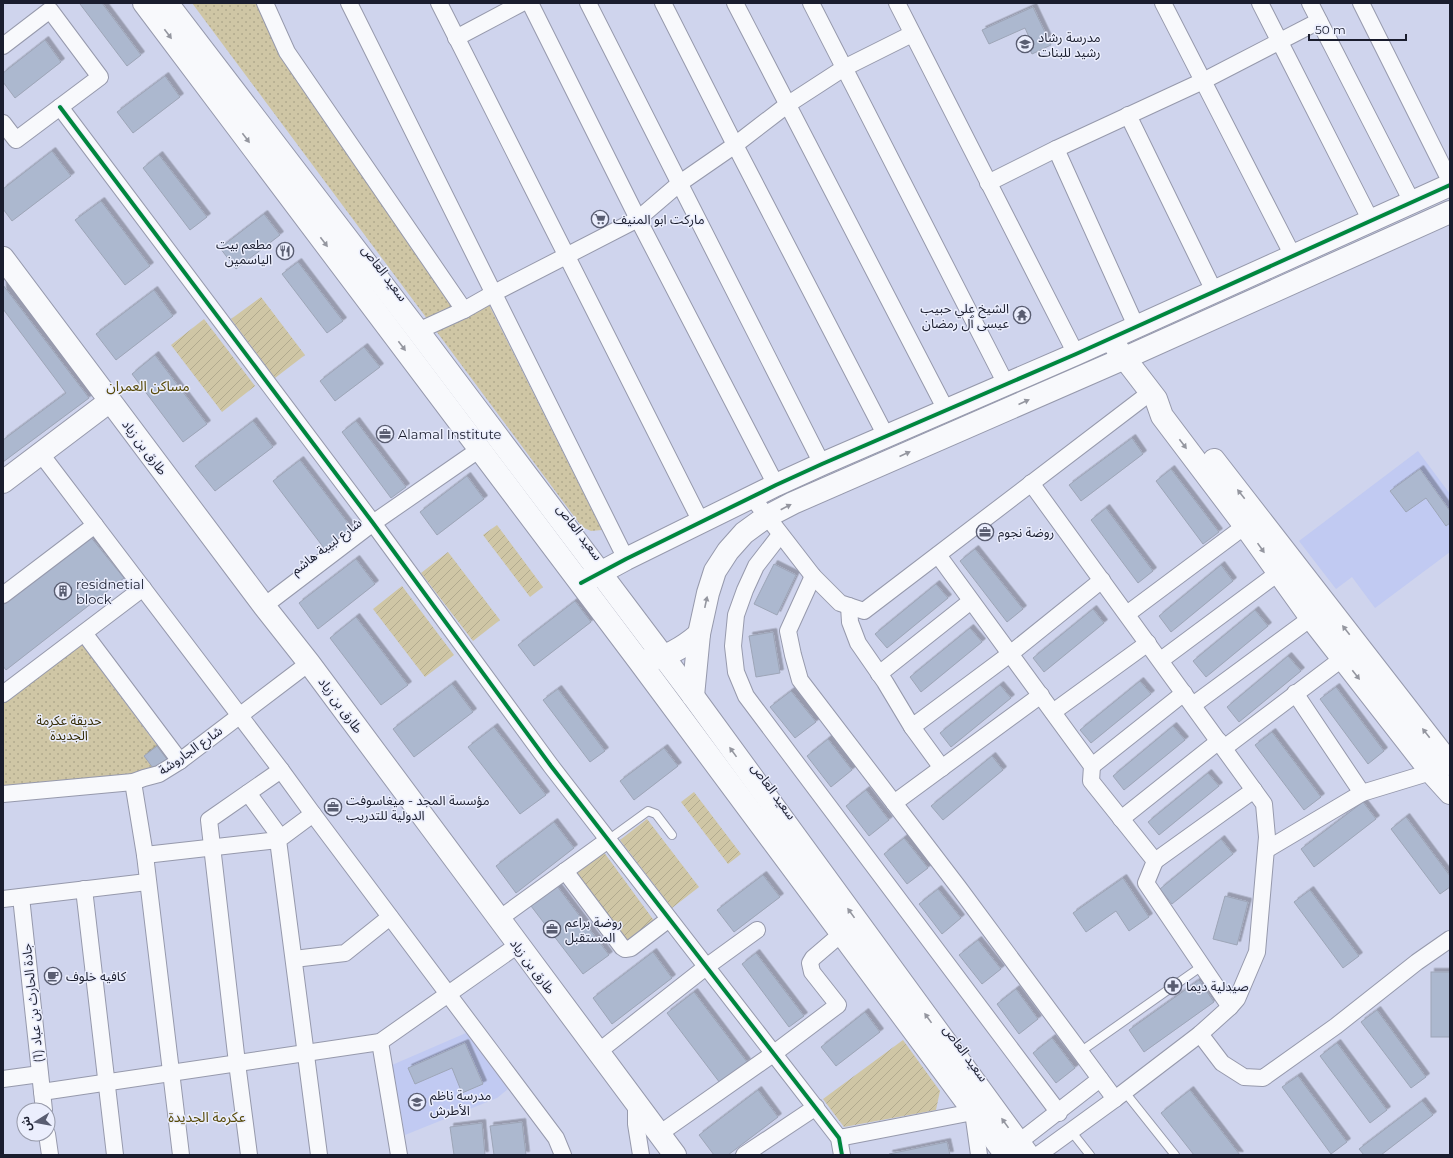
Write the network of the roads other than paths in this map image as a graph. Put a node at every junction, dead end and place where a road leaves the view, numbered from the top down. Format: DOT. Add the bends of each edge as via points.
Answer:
graph roads {
  1 [pos="144,3"];
  2 [pos="166,3"];
  3 [pos="265,3"];
  4 [pos="349,3"];
  5 [pos="439,3"];
  6 [pos="522,3"];
  7 [pos="530,3"];
  8 [pos="588,3"];
  9 [pos="663,3"];
  10 [pos="734,3"];
  11 [pos="810,3"];
  12 [pos="897,3"];
  13 [pos="1163,3"];
  14 [pos="1260,3"];
  15 [pos="1361,3"];
  16 [pos="1317,9"];
  17 [pos="912,34"];
  18 [pos="456,38"];
  19 [pos="1279,40"];
  20 [pos="4,42"];
  21 [pos="844,68"];
  22 [pos="1203,81"];
  23 [pos="787,105"];
  24 [pos="60,108"];
  25 [pos="1128,115"];
  26 [pos="3,123"];
  27 [pos="735,145"];
  28 [pos="1056,149"];
  29 [pos="1450,181"];
  30 [pos="680,183"];
  31 [pos="988,183"];
  32 [pos="1450,185"];
  33 [pos="1412,202"];
  34 [pos="1450,212"];
  35 [pos="638,219"];
  36 [pos="1371,220"];
  37 [pos="566,256"];
  38 [pos="1293,256"];
  39 [pos="3,258"];
  40 [pos="1214,291"];
  41 [pos="494,293"];
  42 [pos="464,310"];
  43 [pos="1136,326"];
  44 [pos="418,331"];
  45 [pos="1110,338"];
  46 [pos="1076,354"];
  47 [pos="1125,358"];
  48 [pos="1006,384"];
  49 [pos="1153,395"];
  50 [pos="110,401"];
  51 [pos="946,410"];
  52 [pos="886,436"];
  53 [pos="480,449"];
  54 [pos="41,454"];
  55 [pos="822,464"];
  56 [pos="3,482"];
  57 [pos="1031,483"];
  58 [pos="776,485"];
  59 [pos="752,497"];
  60 [pos="766,517"];
  61 [pos="701,522"];
  62 [pos="373,523"];
  63 [pos="95,524"];
  64 [pos="1245,526"];
  65 [pos="780,535"];
  66 [pos="938,555"];
  67 [pos="626,559"];
  68 [pos="1278,573"];
  69 [pos="813,576"];
  70 [pos="590,578"];
  71 [pos="1102,580"];
  72 [pos="143,588"];
  73 [pos="3,595"];
  74 [pos="971,600"];
  75 [pos="264,606"];
  76 [pos="849,606"];
  77 [pos="1127,614"];
  78 [pos="1312,618"];
  79 [pos="84,633"];
  80 [pos="699,634"];
  81 [pos="1148,643"];
  82 [pos="1010,654"];
  83 [pos="663,657"];
  84 [pos="1343,658"];
  85 [pos="1161,660"];
  86 [pos="639,662"];
  87 [pos="309,663"];
  88 [pos="879,674"];
  89 [pos="5,689"];
  90 [pos="1295,693"];
  91 [pos="1041,695"];
  92 [pos="693,696"];
  93 [pos="1189,699"];
  94 [pos="1053,712"];
  95 [pos="240,714"];
  96 [pos="912,728"];
  97 [pos="1222,745"];
  98 [pos="180,761"];
  99 [pos="1092,766"];
  100 [pos="942,768"];
  101 [pos="1440,768"];
  102 [pos="282,770"];
  103 [pos="133,782"];
  104 [pos="1254,790"];
  105 [pos="248,793"];
  106 [pos="1362,793"];
  107 [pos="3,794"];
  108 [pos="1450,794"];
  109 [pos="894,803"];
  110 [pos="312,814"];
  111 [pos="1121,819"];
  112 [pos="672,835"];
  113 [pos="278,840"];
  114 [pos="608,840"];
  115 [pos="212,848"];
  116 [pos="1266,850"];
  117 [pos="145,855"];
  118 [pos="1154,861"];
  119 [pos="565,871"];
  120 [pos="147,882"];
  121 [pos="84,889"];
  122 [pos="21,897"];
  123 [pos="3,899"];
  124 [pos="390,917"];
  125 [pos="499,919"];
  126 [pos="669,919"];
  127 [pos="757,930"];
  128 [pos="841,934"];
  129 [pos="1450,939"];
  130 [pos="518,945"];
  131 [pos="294,959"];
  132 [pos="1202,966"];
  133 [pos="706,968"];
  134 [pos="447,994"];
  135 [pos="1230,1007"];
  136 [pos="1200,1034"];
  137 [pos="380,1042"];
  138 [pos="306,1052"];
  139 [pos="598,1052"];
  140 [pos="1080,1052"];
  141 [pos="773,1054"];
  142 [pos="237,1063"];
  143 [pos="171,1073"];
  144 [pos="40,1074"];
  145 [pos="3,1079"];
  146 [pos="1100,1079"];
  147 [pos="106,1082"];
  148 [pos="42,1092"];
  149 [pos="1120,1095"];
  150 [pos="43,1102"];
  151 [pos="636,1104"];
  152 [pos="816,1107"];
  153 [pos="973,1112"];
  154 [pos="1059,1113"];
  155 [pos="1071,1131"];
  156 [pos="659,1134"];
  157 [pos="839,1138"];
  158 [pos="48,1142"];
  159 [pos="1017,1151"];
  160 [pos="50,1155"];
  161 [pos="115,1155"];
  162 [pos="181,1155"];
  163 [pos="249,1155"];
  164 [pos="319,1155"];
  165 [pos="399,1155"];
  166 [pos="563,1155"];
  167 [pos="641,1155"];
  168 [pos="675,1155"];
  169 [pos="744,1155"];
  170 [pos="842,1155"];
  171 [pos="979,1155"];
  172 [pos="1038,1155"];
  173 [pos="1090,1155"];
  174 [pos="1175,1155"];
  1 -- 53 [label="main road, one-way"];
  2 -- 44 [label="main road, سعيد العاص"];
  3 -- 42 [label="street" via="287,52"];
  4 -- 41 [label="street"];
  5 -- 18 [label="street"];
  6 -- 18 [label="street"];
  7 -- 35 [label="street"];
  8 -- 30 [label="street"];
  9 -- 27 [label="street"];
  10 -- 23 [label="street"];
  11 -- 21 [label="street"];
  12 -- 17 [label="street"];
  13 -- 22 [label="street"];
  14 -- 19 [label="street"];
  15 -- 29 [label="street"];
  16 -- 19 [label="street"];
  16 -- 33 [label="street"];
  17 -- 21 [label="street"];
  17 -- 31 [label="street"];
  18 -- 37 [label="street"];
  19 -- 22 [label="street"];
  19 -- 36 [label="street"];
  20 -- 24 [label="street" via="50,10 100,77"];
  21 -- 23 [label="street"];
  21 -- 48 [label="street"];
  22 -- 25 [label="street"];
  22 -- 38 [label="street"];
  23 -- 27 [label="street"];
  23 -- 51 [label="street"];
  24 -- 26 [label="street" via="16,140"];
  24 -- 62 [label="street"];
  25 -- 28 [label="street"];
  25 -- 40 [label="street"];
  27 -- 30 [label="street"];
  27 -- 52 [label="street"];
  28 -- 31 [label="street"];
  28 -- 43 [label="street"];
  30 -- 35 [label="street"];
  30 -- 55 [label="street"];
  31 -- 46 [label="street"];
  32 -- 33 [label="main road"];
  33 -- 36 [label="main road"];
  34 -- 47 [label="main road"];
  35 -- 37 [label="street"];
  35 -- 58 [label="street"];
  36 -- 38 [label="main road"];
  37 -- 41 [label="street"];
  37 -- 61 [label="street"];
  38 -- 40 [label="main road"];
  39 -- 50 [label="main road, طارق بن زياد"];
  40 -- 43 [label="main road"];
  41 -- 42 [label="street"];
  41 -- 67 [label="street"];
  42 -- 44 [label="street"];
  43 -- 45 [label="main road"];
  44 -- 70 [label="main road, سعيد العاص"];
  45 -- 46 [label="main road"];
  45 -- 47 [label="main road"];
  46 -- 48 [label="main road"];
  47 -- 49 [label="main road"];
  60 -- 47 [label="main road, one-way"];
  48 -- 51 [label="main road"];
  49 -- 57 [label="street"];
  49 -- 64 [label="main road, one-way" via="1162,416"];
  101 -- 49 [label="main road, one-way" via="1174,408"];
  50 -- 54 [label="main road"];
  50 -- 75 [label="main road, طارق بن زياد"];
  51 -- 52 [label="main road"];
  52 -- 55 [label="main road"];
  53 -- 62 [label="street, شارع لبيبة هاشم"];
  53 -- 70 [label="main road"];
  54 -- 56 [label="main road"];
  54 -- 63 [label="street"];
  55 -- 58 [label="main road"];
  57 -- 66 [label="street"];
  57 -- 71 [label="street"];
  58 -- 59 [label="main road"];
  59 -- 60 [label="street"];
  59 -- 61 [label="main road"];
  60 -- 65 [label="street"];
  80 -- 60 [label="main road, one-way" via="715,571 740,538"];
  61 -- 67 [label="main road"];
  62 -- 75 [label="street, شارع لبيبة هاشم"];
  62 -- 114 [label="street"];
  63 -- 72 [label="street"];
  63 -- 73 [label="street"];
  64 -- 68 [label="main road, one-way"];
  64 -- 77 [label="street"];
  65 -- 69 [label="street"];
  65 -- 154 [label="street" via="756,566 736,616 733,646 736,672 746,696"];
  66 -- 74 [label="street"];
  66 -- 76 [label="street" via="864,611"];
  67 -- 70 [label="main road"];
  68 -- 78 [label="main road"];
  68 -- 85 [label="street"];
  69 -- 76 [label="street" via="840,603"];
  69 -- 109 [label="street" via="788,631 800,680"];
  70 -- 83 [label="main road, سعيد العاص"];
  70 -- 86 [label="main road"];
  71 -- 77 [label="street"];
  71 -- 82 [label="street"];
  72 -- 79 [label="street"];
  72 -- 95 [label="street"];
  74 -- 82 [label="street"];
  74 -- 88 [label="street"];
  75 -- 87 [label="main road, طارق بن زياد"];
  76 -- 88 [label="street" via="850,622 858,644"];
  77 -- 81 [label="street"];
  78 -- 84 [label="main road"];
  78 -- 93 [label="street"];
  79 -- 89 [label="street"];
  79 -- 98 [label="street"];
  80 -- 83 [label="main road" via="687,645"];
  80 -- 92 [label="main road"];
  81 -- 85 [label="street"];
  81 -- 94 [label="street"];
  82 -- 91 [label="street"];
  82 -- 96 [label="street"];
  83 -- 86 [label="main road"];
  83 -- 92 [label="main road, سعيد العاص"];
  84 -- 90 [label="street"];
  84 -- 101 [label="main road, one-way"];
  85 -- 93 [label="street"];
  86 -- 128 [label="main road"];
  87 -- 95 [label="street, شارع الجاروشة"];
  87 -- 125 [label="main road, طارق بن زياد"];
  88 -- 96 [label="street"];
  90 -- 97 [label="street"];
  90 -- 106 [label="street"];
  91 -- 94 [label="street"];
  91 -- 100 [label="street"];
  159 -- 92 [label="main road, سعيد العاص, one-way"];
  93 -- 97 [label="street"];
  93 -- 99 [label="street"];
  94 -- 99 [label="street"];
  95 -- 98 [label="street, شارع الجاروشة"];
  95 -- 102 [label="street"];
  96 -- 100 [label="street"];
  97 -- 104 [label="street"];
  97 -- 111 [label="street"];
  98 -- 103 [label="street, شارع الجاروشة" via="159,774"];
  99 -- 111 [label="street" via="1092,781"];
  100 -- 109 [label="street"];
  101 -- 106 [label="street"];
  101 -- 108 [label="main road"];
  102 -- 105 [label="street"];
  102 -- 110 [label="street"];
  103 -- 107 [label="street, شارع الجاروشة"];
  103 -- 117 [label="street"];
  104 -- 116 [label="street" via="1264,804"];
  104 -- 118 [label="street"];
  105 -- 113 [label="street" via="278,834"];
  105 -- 115 [label="street" via="209,820"];
  106 -- 116 [label="street"];
  109 -- 140 [label="street" via="960,888"];
  110 -- 113 [label="street"];
  110 -- 124 [label="street"];
  111 -- 118 [label="street"];
  112 -- 114 [label="lane" via="656,814 648,810"];
  113 -- 115 [label="street"];
  113 -- 131 [label="street"];
  114 -- 119 [label="street"];
  114 -- 126 [label="street"];
  115 -- 117 [label="street"];
  115 -- 142 [label="street"];
  116 -- 135 [label="street" via="1257,952 1237,999"];
  117 -- 120 [label="street"];
  118 -- 132 [label="street" via="1146,883"];
  119 -- 125 [label="street"];
  119 -- 126 [label="street" via="626,949 631,948"];
  120 -- 121 [label="street"];
  120 -- 143 [label="street"];
  121 -- 122 [label="street"];
  121 -- 147 [label="street"];
  122 -- 123 [label="street"];
  122 -- 144 [label="street, جادة الحارث بن عباد (1)"];
  124 -- 131 [label="street" via="345,953"];
  124 -- 134 [label="street"];
  125 -- 130 [label="main road, طارق بن زياد"];
  126 -- 133 [label="street"];
  127 -- 133 [label="street"];
  128 -- 141 [label="street" via="810,963 812,972 838,1005"];
  128 -- 153 [label="main road"];
  129 -- 136 [label="street" via="1263,1078 1244,1077 1222,1063"];
  130 -- 134 [label="street"];
  130 -- 139 [label="main road, طارق بن زياد"];
  131 -- 138 [label="street"];
  132 -- 135 [label="street"];
  132 -- 140 [label="lane"];
  133 -- 139 [label="street"];
  133 -- 141 [label="street"];
  134 -- 137 [label="street"];
  134 -- 166 [label="street" via="556,1138"];
  135 -- 136 [label="street"];
  136 -- 149 [label="street"];
  137 -- 138 [label="street"];
  137 -- 165 [label="street"];
  138 -- 142 [label="street"];
  138 -- 164 [label="street"];
  139 -- 151 [label="main road, طارق بن زياد"];
  140 -- 146 [label="street"];
  141 -- 152 [label="street"];
  141 -- 156 [label="street"];
  142 -- 143 [label="street"];
  142 -- 163 [label="street"];
  143 -- 147 [label="street"];
  143 -- 162 [label="street"];
  144 -- 145 [label="street"];
  144 -- 148 [label="street, جادة الحارث بن عباد (1)"];
  146 -- 149 [label="street"];
  146 -- 154 [label="street"];
  147 -- 148 [label="street"];
  147 -- 161 [label="street"];
  148 -- 150 [label="street, جادة الحارث بن عباد (1)"];
  149 -- 155 [label="street"];
  149 -- 174 [label="lane"];
  151 -- 156 [label="main road, طارق بن زياد"];
  151 -- 167 [label="street"];
  152 -- 157 [label="street"];
  152 -- 169 [label="street"];
  153 -- 157 [label="street"];
  153 -- 159 [label="main road"];
  153 -- 171 [label="street"];
  154 -- 159 [label="street"];
  155 -- 172 [label="street"];
  155 -- 173 [label="lane"];
  156 -- 168 [label="main road, طارق بن زياد"];
  157 -- 170 [label="street"];
  158 -- 160 [label="street"];
}
